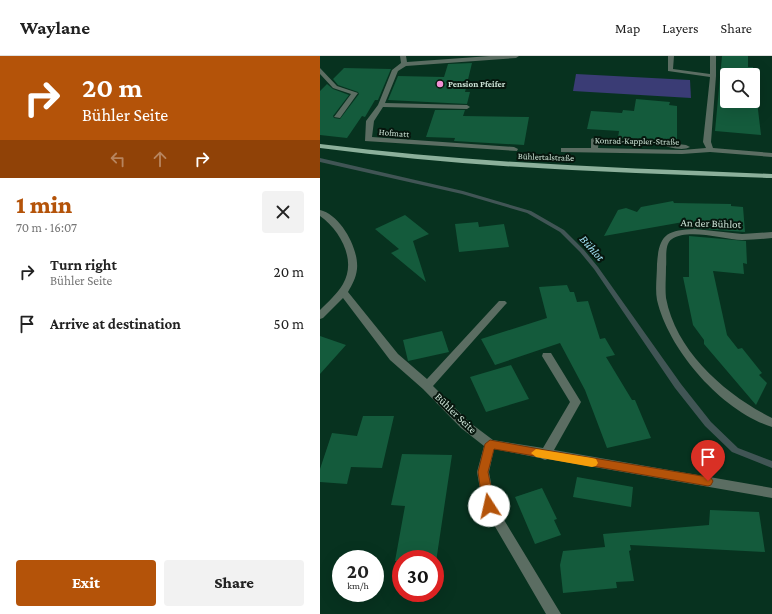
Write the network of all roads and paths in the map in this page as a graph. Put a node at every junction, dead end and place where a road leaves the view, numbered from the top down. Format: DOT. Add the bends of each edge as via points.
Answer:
graph roads {
  1 [pos="403,56"];
  2 [pos="516,56"];
  3 [pos="671,56"];
  4 [pos="714,56"];
  5 [pos="404,64"];
  6 [pos="320,70"];
  7 [pos="714,76"];
  8 [pos="381,105"];
  9 [pos="467,107"];
  10 [pos="338,117"];
  11 [pos="595,139"];
  12 [pos="666,144"];
  13 [pos="320,146"];
  14 [pos="514,149"];
  15 [pos="564,150"];
  16 [pos="710,150"];
  17 [pos="594,151"];
  18 [pos="772,155"];
  19 [pos="772,176"];
  20 [pos="320,212"];
  21 [pos="772,235"];
  22 [pos="343,292"];
  23 [pos="502,302"];
  24 [pos="320,316"];
  25 [pos="547,356"];
  26 [pos="427,386"];
  27 [pos="772,423"];
  28 [pos="490,444"];
  29 [pos="545,455"];
  30 [pos="772,493"];
  31 [pos="554,614"];
  1 -- 5 [label="street"];
  2 -- 5 [label="street"];
  3 -- 7 [label="street" via="670,70"];
  4 -- 7 [label="street"];
  5 -- 8 [label="street, Hofmatt" via="395,70"];
  6 -- 10 [label="street" via="335,87 355,93"];
  7 -- 16 [label="street" via="707,142"];
  8 -- 9 [label="street"];
  8 -- 14 [label="street, Hofmatt" via="370,121 368,139"];
  11 -- 17 [label="street"];
  12 -- 16 [label="street"];
  13 -- 19 [label="main road, Bühlertalstraße" via="431,160 509,166"];
  15 -- 17 [label="street, Konrad-Kappler-Straße"];
  16 -- 17 [label="street, Konrad-Kappler-Straße"];
  16 -- 18 [label="street, Konrad-Kappler-Straße"];
  20 -- 22 [label="street" via="340,230 350,248 354,264 350,280"];
  21 -- 27 [label="street, An der Bühlot" via="742,237 681,232 668,236 664,243 661,280 662,300 672,327 690,358 712,384 738,404"];
  22 -- 24 [label="street"];
  22 -- 26 [label="street, Bühler Seite" via="394,357"];
  23 -- 26 [label="street"];
  25 -- 29 [label="street" via="576,402"];
  26 -- 28 [label="street, Bühler Seite" via="465,425"];
  28 -- 29 [label="street, Bühler Seite"];
  28 -- 31 [label="street" via="483,472 489,506"];
  29 -- 30 [label="street, Bühler Seite"];
}
